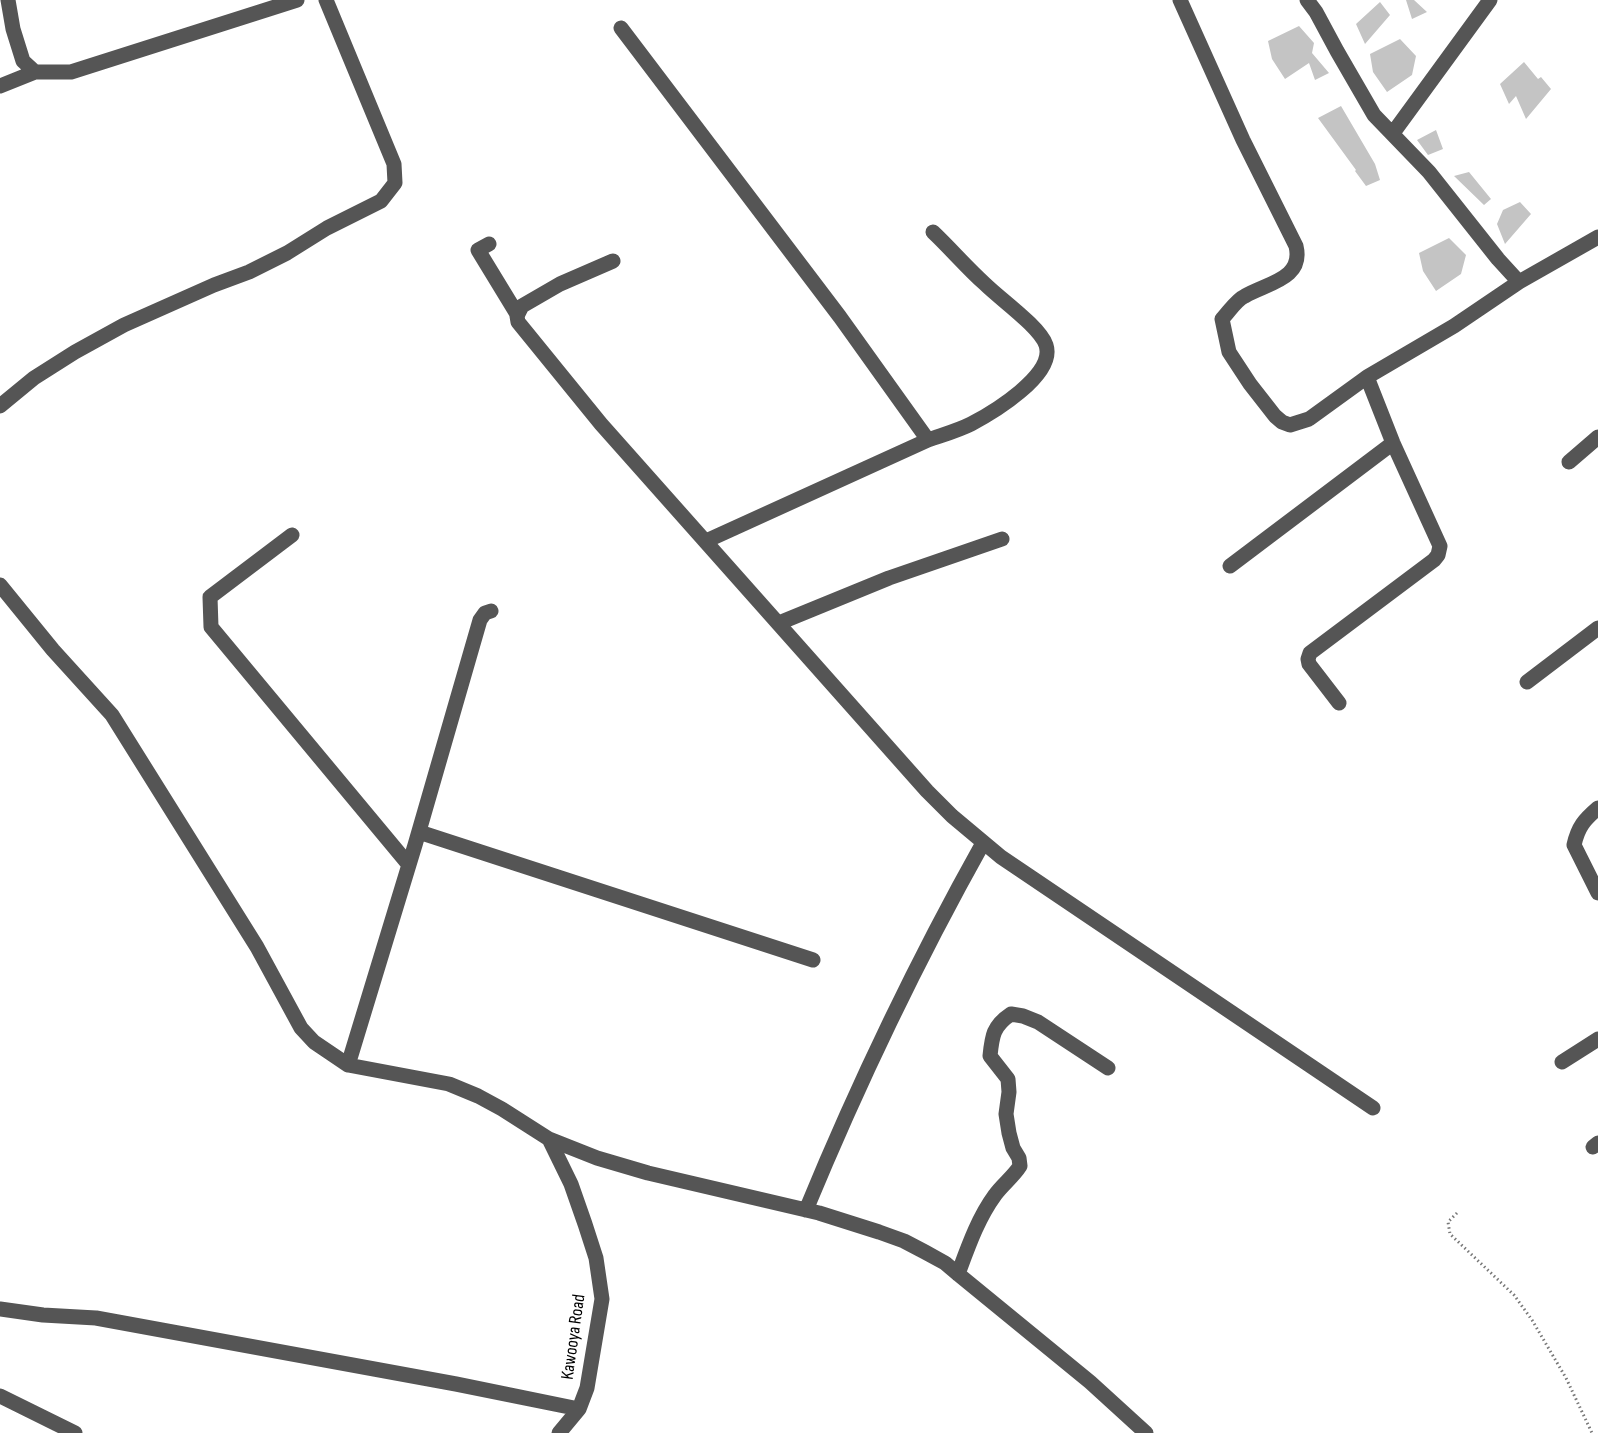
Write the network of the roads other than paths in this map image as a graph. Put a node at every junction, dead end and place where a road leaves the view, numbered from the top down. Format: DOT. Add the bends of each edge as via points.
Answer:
graph roads {
  1 [pos="8,0"];
  2 [pos="297,0"];
  3 [pos="326,0"];
  4 [pos="1180,0"];
  5 [pos="1307,0"];
  6 [pos="1490,0"];
  7 [pos="621,28"];
  8 [pos="34,72"];
  9 [pos="0,86"];
  10 [pos="1393,133"];
  11 [pos="933,232"];
  12 [pos="1598,237"];
  13 [pos="489,244"];
  14 [pos="613,261"];
  15 [pos="1519,282"];
  16 [pos="517,314"];
  17 [pos="1367,377"];
  18 [pos="0,406"];
  19 [pos="1598,437"];
  20 [pos="928,440"];
  21 [pos="1393,443"];
  22 [pos="1569,462"];
  23 [pos="292,535"];
  24 [pos="1002,539"];
  25 [pos="705,541"];
  26 [pos="1230,566"];
  27 [pos="0,585"];
  28 [pos="491,611"];
  29 [pos="779,623"];
  30 [pos="1598,628"];
  31 [pos="1527,682"];
  32 [pos="1339,703"];
  33 [pos="1598,808"];
  34 [pos="419,832"];
  35 [pos="982,843"];
  36 [pos="409,865"];
  37 [pos="1598,893"];
  38 [pos="813,960"];
  39 [pos="1598,1039"];
  40 [pos="1562,1062"];
  41 [pos="348,1065"];
  42 [pos="1107,1068"];
  43 [pos="1372,1108"];
  44 [pos="549,1139"];
  45 [pos="807,1210"];
  46 [pos="958,1274"];
  47 [pos="0,1309"];
  48 [pos="0,1396"];
  49 [pos="579,1409"];
  50 [pos="75,1433"];
  51 [pos="559,1433"];
  52 [pos="1146,1433"];
  1 -- 8 [label="street" via="23,61"];
  2 -- 8 [label="street" via="71,72"];
  3 -- 18 [label="street" via="394,164 394,183 381,201 249,272 135,321 75,352"];
  4 -- 17 [label="street" via="1298,254 1292,272 1242,297 1222,320 1229,352 1275,416 1290,425 1319,413"];
  5 -- 10 [label="street" via="1374,115"];
  6 -- 10 [label="street"];
  7 -- 20 [label="street"];
  8 -- 9 [label="street"];
  10 -- 15 [label="street"];
  11 -- 20 [label="street" via="1031,325 1047,351 1042,369 1033,380 1002,406"];
  12 -- 15 [label="street"];
  13 -- 16 [label="street" via="478,250"];
  14 -- 16 [label="street" via="561,284 522,306"];
  15 -- 17 [label="street"];
  16 -- 25 [label="street" via="523,329 601,424"];
  17 -- 21 [label="street"];
  19 -- 22 [label="street"];
  20 -- 25 [label="street"];
  21 -- 26 [label="street"];
  21 -- 32 [label="street" via="1440,546 1434,560 1310,653 1309,663"];
  23 -- 36 [label="street" via="210,597 211,627"];
  24 -- 29 [label="street" via="889,578"];
  25 -- 29 [label="street"];
  27 -- 41 [label="street" via="112,715 257,947 301,1028"];
  28 -- 34 [label="street" via="480,620"];
  29 -- 35 [label="street" via="927,791"];
  30 -- 31 [label="street"];
  33 -- 37 [label="street" via="1583,821 1574,845"];
  34 -- 36 [label="street"];
  34 -- 38 [label="street"];
  35 -- 43 [label="street"];
  35 -- 45 [label="street" via="904,993"];
  36 -- 41 [label="street"];
  39 -- 40 [label="street"];
  41 -- 44 [label="street" via="449,1084 502,1109"];
  42 -- 46 [label="street" via="1023,1016 1011,1014 994,1031 990,1056 1008,1079 1006,1114 1020,1166 982,1215"];
  44 -- 45 [label="street" via="648,1173"];
  44 -- 49 [label="street, Kawooya Road" via="571,1184 597,1258 602,1299 587,1388"];
  45 -- 46 [label="street" via="904,1241"];
  46 -- 52 [label="street"];
  47 -- 49 [label="street" via="96,1318"];
  48 -- 50 [label="street"];
  49 -- 51 [label="street, Kawooya Road"];
}
